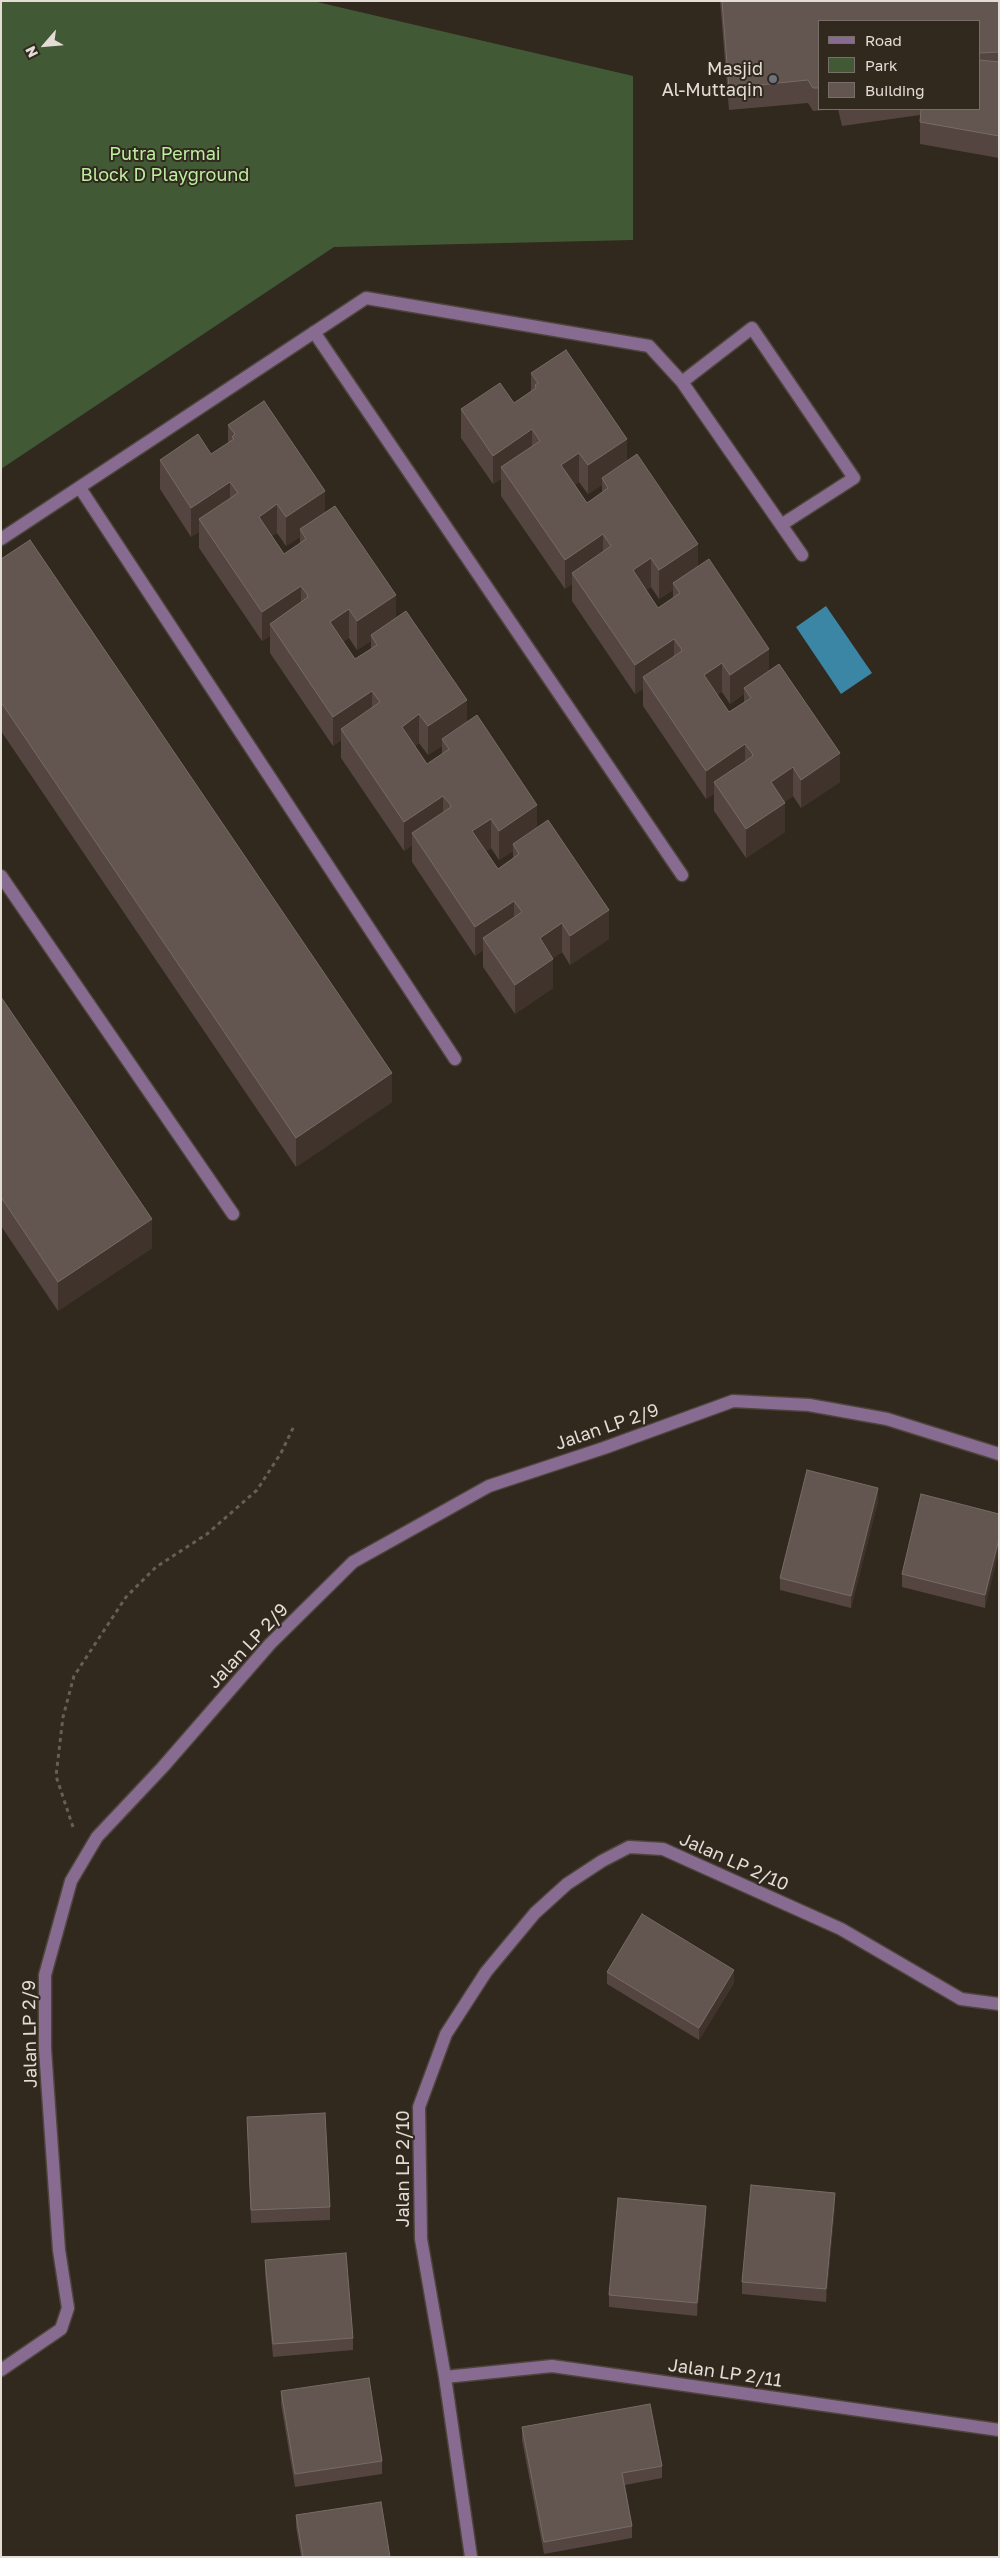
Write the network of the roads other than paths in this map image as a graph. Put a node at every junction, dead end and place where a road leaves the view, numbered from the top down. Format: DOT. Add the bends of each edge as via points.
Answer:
graph roads {
  1 [pos="314,332"];
  2 [pos="682,382"];
  3 [pos="80,488"];
  4 [pos="781,525"];
  5 [pos="1,539"];
  6 [pos="802,555"];
  7 [pos="682,875"];
  8 [pos="1,876"];
  9 [pos="455,1059"];
  10 [pos="233,1214"];
  11 [pos="999,1454"];
  12 [pos="999,2004"];
  13 [pos="1,2370"];
  14 [pos="445,2377"];
  15 [pos="999,2430"];
  16 [pos="470,2557"];
  1 -- 2 [label="street" via="366,298 649,346"];
  1 -- 3 [label="street"];
  1 -- 7 [label="street"];
  2 -- 4 [label="street"];
  2 -- 4 [label="street" via="752,328 854,478"];
  3 -- 5 [label="street"];
  3 -- 9 [label="street"];
  4 -- 6 [label="street"];
  8 -- 10 [label="street"];
  11 -- 13 [label="street, Jalan LP 2/9" via="887,1419 809,1405 733,1401 489,1486 353,1562 270,1644 97,1838 71,1881 46,1975 44,2049 59,2250 68,2308 61,2329"];
  12 -- 14 [label="street, Jalan LP 2/10" via="961,1999 841,1930 663,1849 629,1847 581,1874 535,1913 486,1972 446,2034 419,2107 421,2239"];
  14 -- 15 [label="street, Jalan LP 2/11" via="552,2366"];
  14 -- 16 [label="street, Jalan LP 2/10"];
}
